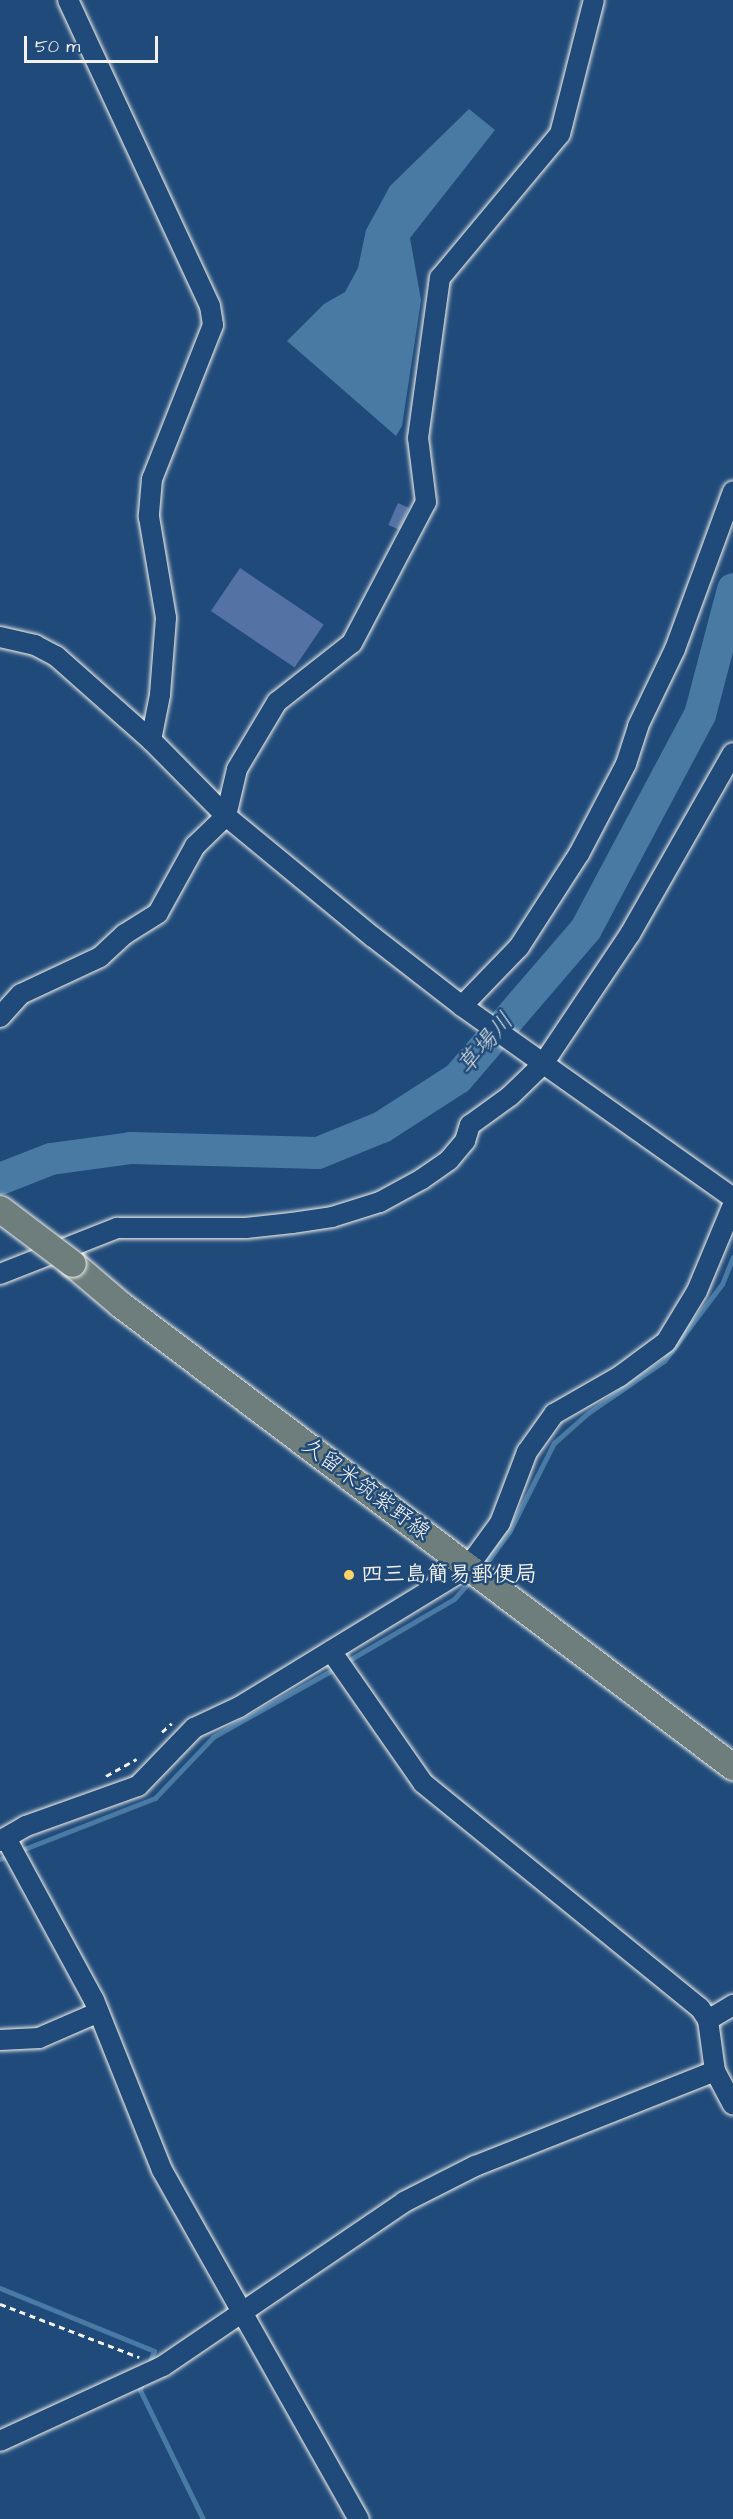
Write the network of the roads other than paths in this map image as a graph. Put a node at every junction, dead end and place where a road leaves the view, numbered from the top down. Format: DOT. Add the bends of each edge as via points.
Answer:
graph roads {
  1 [pos="68,0"];
  2 [pos="594,0"];
  3 [pos="733,491"];
  4 [pos="0,637"];
  5 [pos="151,740"];
  6 [pos="733,753"];
  7 [pos="225,816"];
  8 [pos="465,1008"];
  9 [pos="0,1017"];
  10 [pos="539,1061"];
  11 [pos="733,1198"];
  12 [pos="733,1205"];
  13 [pos="0,1209"];
  14 [pos="0,1274"];
  15 [pos="468,1567"];
  16 [pos="331,1651"];
  17 [pos="733,1767"];
  18 [pos="3,1840"];
  19 [pos="733,2005"];
  20 [pos="99,2013"];
  21 [pos="708,2020"];
  22 [pos="0,2040"];
  23 [pos="715,2071"];
  24 [pos="733,2105"];
  25 [pos="240,2311"];
  26 [pos="0,2441"];
  27 [pos="359,2519"];
  1 -- 5 [label="street" via="210,306 213,325 152,479 149,516 166,618 160,695"];
  2 -- 7 [label="street" via="560,134 440,278 418,438 426,502 409,540 352,643 278,702 237,769"];
  3 -- 8 [label="street" via="675,649 638,726 626,764 579,854 519,947"];
  4 -- 5 [label="street" via="34,645 56,656"];
  5 -- 7 [label="street"];
  6 -- 10 [label="street" via="630,934"];
  7 -- 8 [label="street"];
  7 -- 9 [label="street" via="195,846 158,913 125,934 100,957 21,994"];
  8 -- 10 [label="street"];
  10 -- 11 [label="street"];
  10 -- 14 [label="street" via="470,1125 465,1141 449,1160 380,1202 332,1216 280,1224 117,1228"];
  12 -- 15 [label="street" via="697,1291 666,1342 620,1376 554,1414 527,1452 500,1523"];
  13 -- 15 [label="main road, 久留米筑紫野線, bridge"];
  15 -- 16 [label="street"];
  15 -- 17 [label="main road, 久留米筑紫野線"];
  16 -- 18 [label="street" via="239,1707 194,1728 138,1786 26,1826"];
  16 -- 21 [label="street" via="423,1783 700,2008"];
  18 -- 20 [label="street"];
  19 -- 21 [label="street"];
  20 -- 22 [label="street" via="39,2038"];
  20 -- 25 [label="street" via="162,2170"];
  21 -- 23 [label="street"];
  23 -- 24 [label="street"];
  23 -- 25 [label="street" via="475,2166 404,2202"];
  25 -- 26 [label="street" via="211,2337 163,2366"];
  25 -- 27 [label="street"];
}
